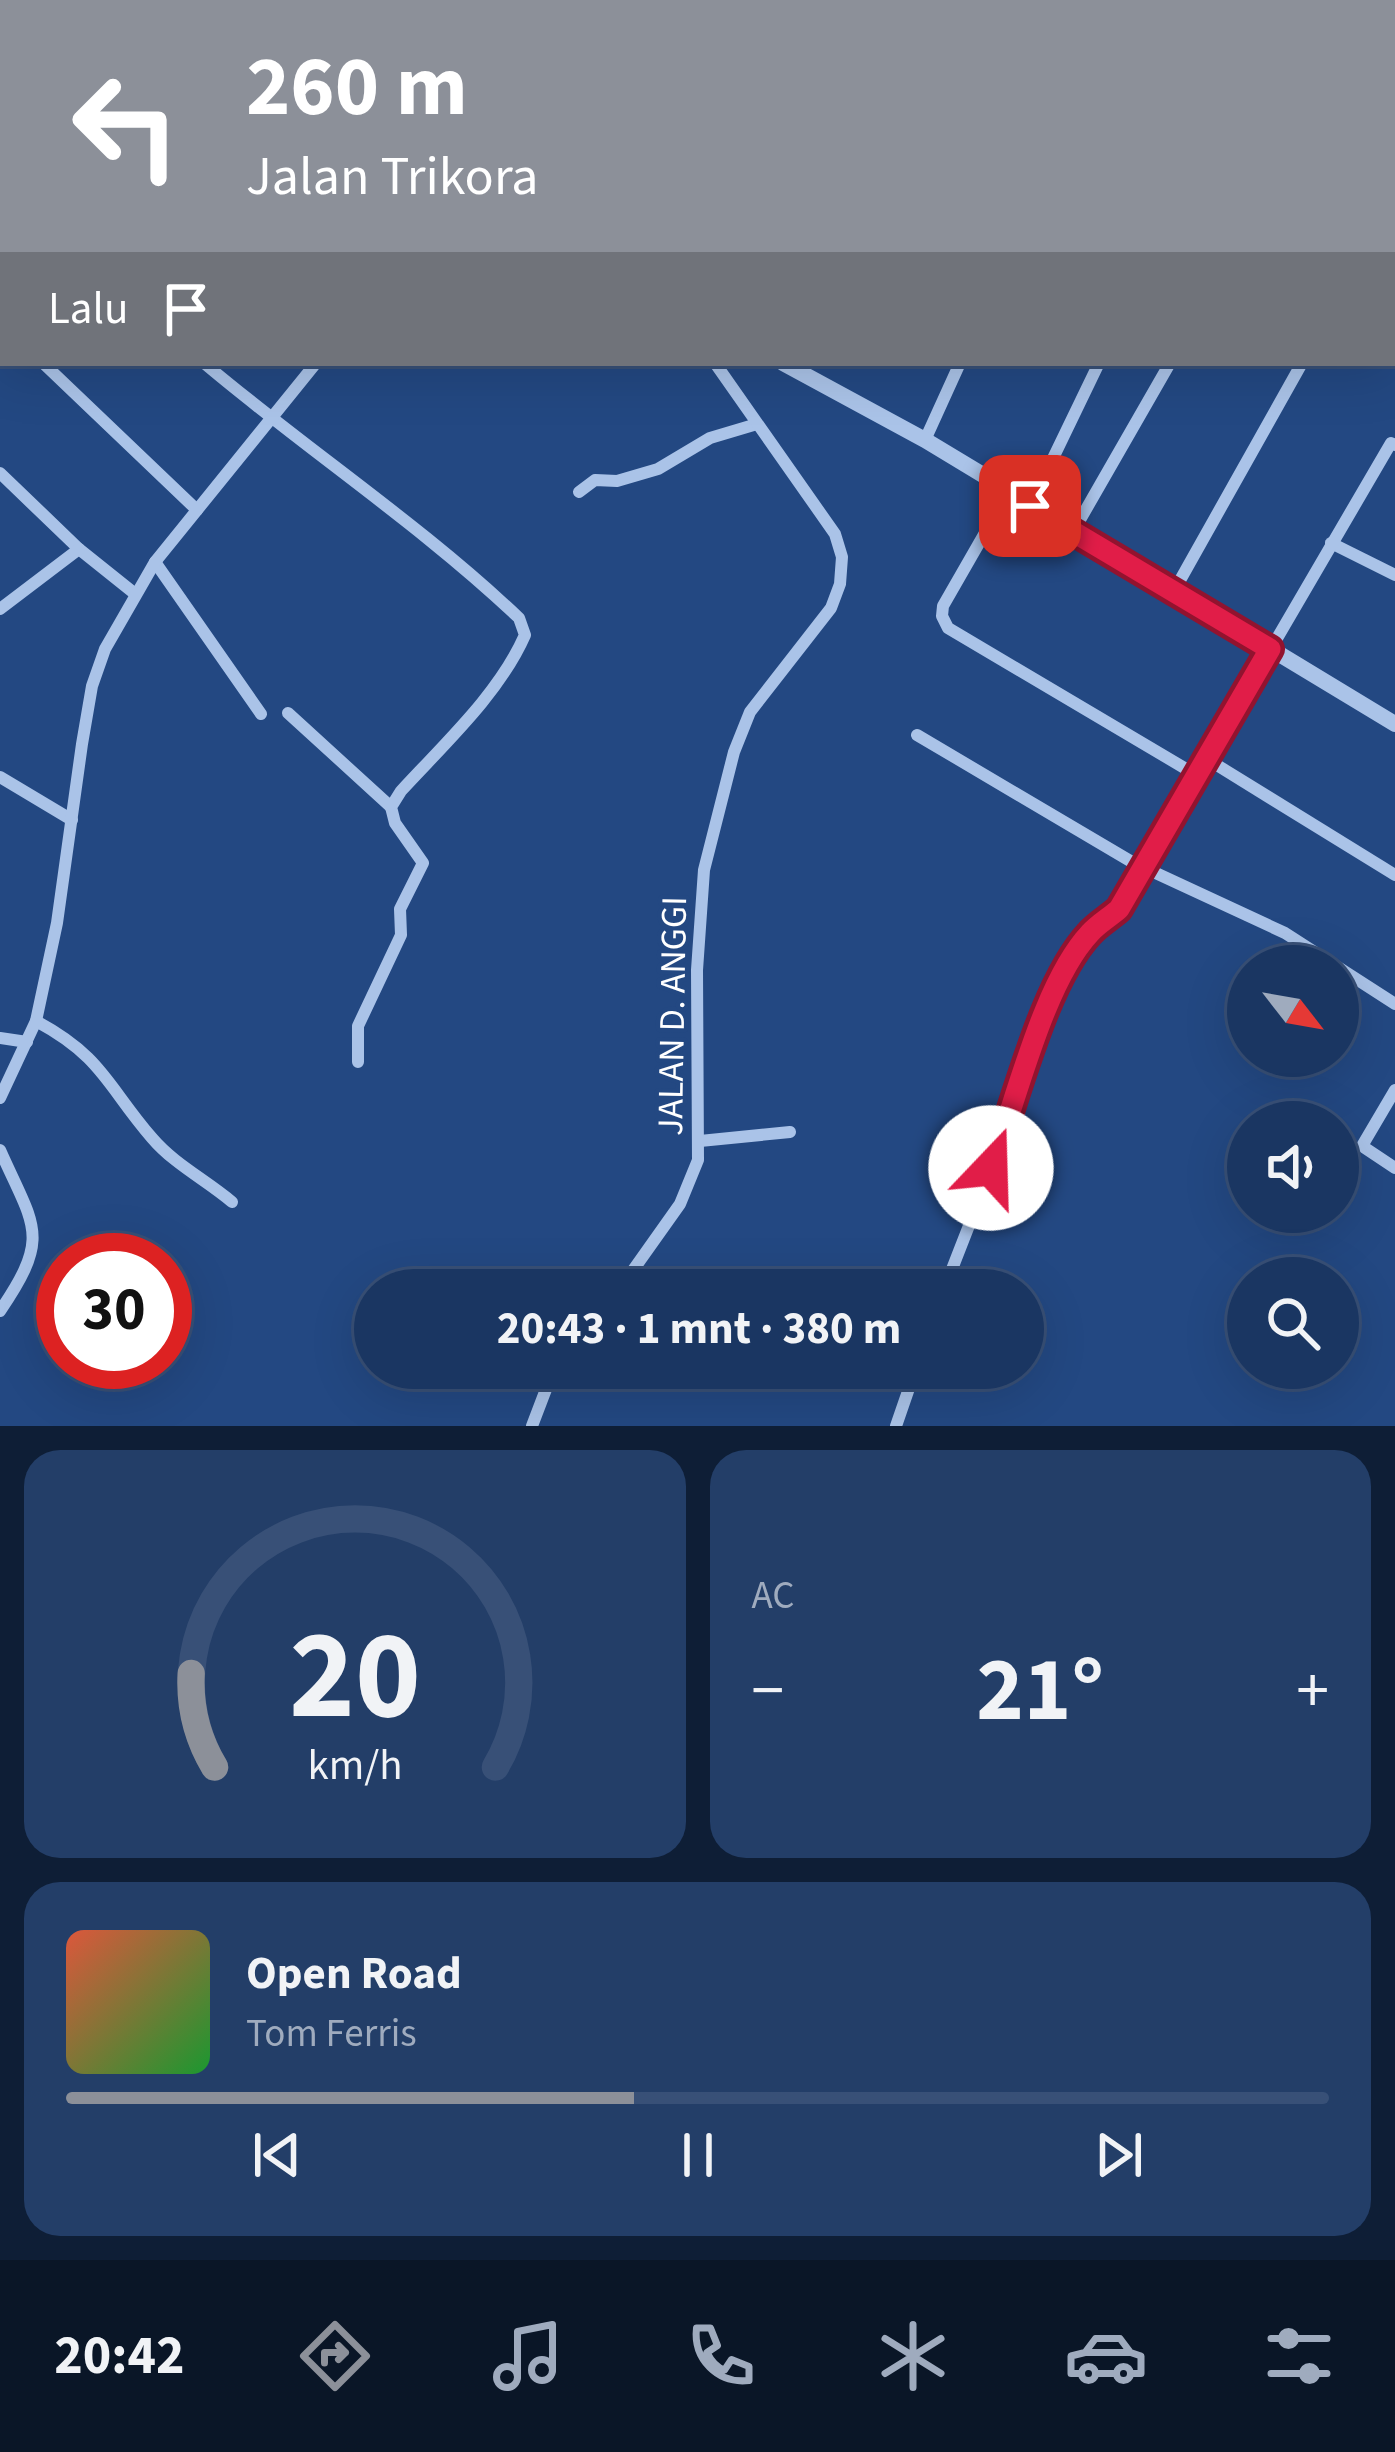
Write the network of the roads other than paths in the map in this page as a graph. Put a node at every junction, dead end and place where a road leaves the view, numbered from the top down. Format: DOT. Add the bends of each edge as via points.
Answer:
graph roads {
  1 [pos="46,366"];
  2 [pos="208,366"];
  3 [pos="314,366"];
  4 [pos="717,366"];
  5 [pos="796,366"];
  6 [pos="959,366"];
  7 [pos="1098,366"];
  8 [pos="1168,366"];
  9 [pos="1300,366"];
  10 [pos="271,419"];
  11 [pos="757,424"];
  12 [pos="925,440"];
  13 [pos="1395,445"];
  14 [pos="0,473"];
  15 [pos="1009,491"];
  16 [pos="579,492"];
  17 [pos="1030,506"];
  18 [pos="197,510"];
  19 [pos="1073,532"];
  20 [pos="1331,543"];
  21 [pos="80,550"];
  22 [pos="155,562"];
  23 [pos="1395,575"];
  24 [pos="1174,591"];
  25 [pos="134,593"];
  26 [pos="0,610"];
  27 [pos="1270,649"];
  28 [pos="288,713"];
  29 [pos="261,714"];
  30 [pos="1395,724"];
  31 [pos="917,735"];
  32 [pos="1207,759"];
  33 [pos="1198,776"];
  34 [pos="0,777"];
  35 [pos="392,807"];
  36 [pos="72,820"];
  37 [pos="1142,866"];
  38 [pos="1395,875"];
  39 [pos="1395,1004"];
  40 [pos="36,1021"];
  41 [pos="0,1038"];
  42 [pos="27,1042"];
  43 [pos="358,1062"];
  44 [pos="1395,1090"];
  45 [pos="0,1099"];
  46 [pos="790,1132"];
  47 [pos="700,1141"];
  48 [pos="0,1150"];
  49 [pos="1395,1168"];
  50 [pos="232,1202"];
  51 [pos="634,1269"];
  52 [pos="952,1269"];
  53 [pos="0,1311"];
  54 [pos="546,1389"];
  55 [pos="909,1389"];
  56 [pos="532,1426"];
  57 [pos="896,1426"];
  1 -- 18 [label="street"];
  2 -- 10 [label="street"];
  3 -- 10 [label="street"];
  4 -- 11 [label="street, JALAN D. ANGGI"];
  5 -- 12 [label="street"];
  6 -- 12 [label="street"];
  7 -- 17 [label="street"];
  8 -- 19 [label="street"];
  9 -- 24 [label="street"];
  10 -- 18 [label="street"];
  10 -- 35 [label="street" via="437,546 519,618 525,635 494,685"];
  11 -- 16 [label="street" via="710,438 658,470 595,480"];
  11 -- 47 [label="street, JALAN D. ANGGI" via="807,489 842,557 831,608 750,712 704,870"];
  12 -- 15 [label="street"];
  13 -- 20 [label="street"];
  14 -- 21 [label="street"];
  15 -- 17 [label="street"];
  15 -- 33 [label="street" via="943,606 948,628"];
  17 -- 19 [label="street"];
  18 -- 22 [label="street"];
  19 -- 24 [label="street"];
  20 -- 23 [label="street"];
  20 -- 27 [label="street"];
  21 -- 25 [label="street"];
  21 -- 26 [label="street"];
  22 -- 25 [label="street"];
  22 -- 29 [label="street"];
  24 -- 27 [label="street"];
  25 -- 36 [label="street" via="92,686"];
  27 -- 30 [label="street"];
  27 -- 32 [label="street"];
  28 -- 35 [label="street"];
  31 -- 37 [label="street"];
  32 -- 33 [label="street"];
  32 -- 38 [label="street"];
  33 -- 37 [label="street"];
  34 -- 36 [label="street"];
  35 -- 43 [label="street" via="423,863 358,1026"];
  36 -- 40 [label="street"];
  37 -- 39 [label="street" via="1285,933"];
  37 -- 52 [label="street" via="1119,909 1072,958 1048,1006"];
  40 -- 42 [label="street"];
  40 -- 50 [label="street" via="95,1061 153,1139"];
  41 -- 42 [label="street"];
  42 -- 45 [label="street"];
  44 -- 49 [label="street" via="1362,1146"];
  46 -- 47 [label="street"];
  47 -- 51 [label="street, JALAN D. ANGGI" via="680,1204"];
  48 -- 53 [label="street" via="36,1233 28,1265"];
  54 -- 56 [label="street"];
  55 -- 57 [label="street"];
}
